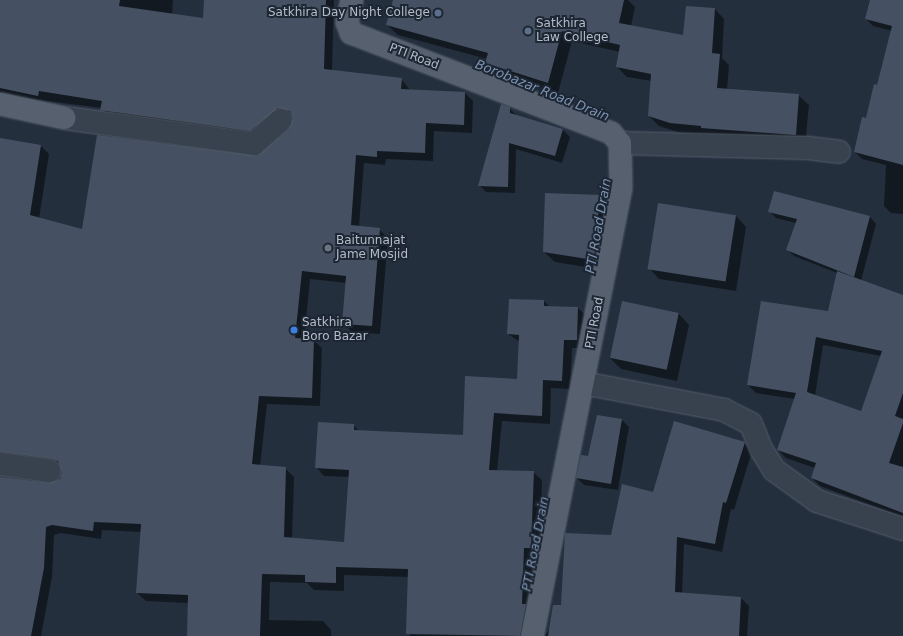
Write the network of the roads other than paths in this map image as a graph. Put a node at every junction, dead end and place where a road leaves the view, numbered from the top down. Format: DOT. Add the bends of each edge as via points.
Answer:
graph roads {
  1 [pos="352,0"];
  2 [pos="0,104"];
  3 [pos="65,118"];
  4 [pos="281,120"];
  5 [pos="620,143"];
  6 [pos="839,152"];
  7 [pos="583,383"];
  8 [pos="0,464"];
  9 [pos="50,471"];
  10 [pos="903,529"];
  11 [pos="532,636"];
  1 -- 5 [label="main road, PTI Road" via="347,22 351,33 611,133"];
  2 -- 3 [label="main road"];
  3 -- 4 [label="street" via="254,144"];
  5 -- 6 [label="street" via="808,148"];
  5 -- 7 [label="main road, PTI Road" via="621,188"];
  7 -- 10 [label="street" via="724,410 751,424 761,449 774,470 817,501"];
  7 -- 11 [label="main road, PTI Road"];
  8 -- 9 [label="street"];
}
